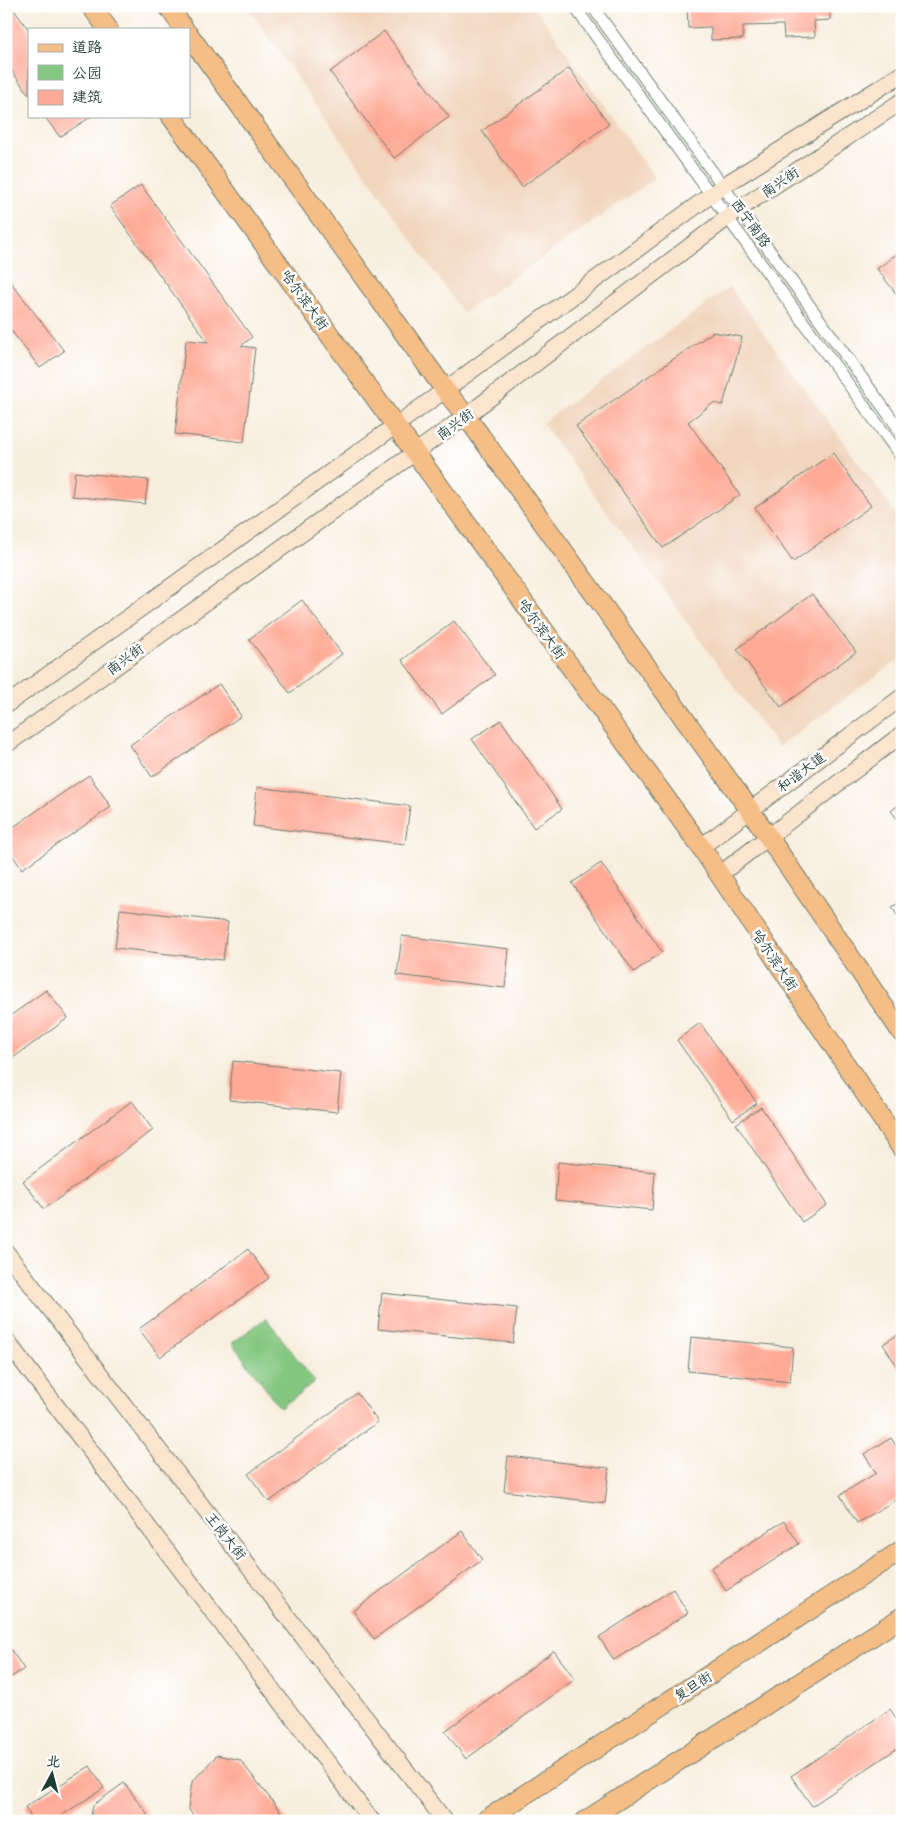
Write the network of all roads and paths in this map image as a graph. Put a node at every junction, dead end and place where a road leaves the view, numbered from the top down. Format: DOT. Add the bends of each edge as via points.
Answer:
graph roads {
  1 [pos="91,6"];
  2 [pos="168,6"];
  3 [pos="574,6"];
  4 [pos="592,6"];
  5 [pos="107,28"];
  6 [pos="183,28"];
  7 [pos="190,36"];
  8 [pos="902,74"];
  9 [pos="902,101"];
  10 [pos="172,118"];
  11 [pos="717,190"];
  12 [pos="734,213"];
  13 [pos="445,390"];
  14 [pos="466,416"];
  15 [pos="396,425"];
  16 [pos="902,433"];
  17 [pos="415,453"];
  18 [pos="902,458"];
  19 [pos="902,697"];
  20 [pos="6,705"];
  21 [pos="902,734"];
  22 [pos="6,745"];
  23 [pos="750,810"];
  24 [pos="768,837"];
  25 [pos="701,847"];
  26 [pos="718,875"];
  27 [pos="902,1033"];
  28 [pos="902,1149"];
  29 [pos="6,1252"];
  30 [pos="6,1340"];
  31 [pos="902,1550"];
  32 [pos="902,1617"];
  33 [pos="372,1821"];
  34 [pos="445,1821"];
  35 [pos="484,1821"];
  36 [pos="585,1821"];
  1 -- 5 [label="main road"];
  2 -- 6 [label="main road"];
  3 -- 11 [label="street, 西宁南路"];
  4 -- 11 [label="street, 西宁南路"];
  7 -- 13 [label="main road"];
  8 -- 11 [label="street, 南兴街"];
  9 -- 12 [label="street, 南兴街"];
  10 -- 15 [label="main road, 哈尔滨大街"];
  11 -- 12 [label="street, 西宁南路"];
  11 -- 13 [label="street, 南兴街"];
  12 -- 14 [label="street, 南兴街"];
  12 -- 16 [label="street, 西宁南路"];
  12 -- 18 [label="street, 西宁南路"];
  13 -- 14 [label="main road"];
  13 -- 15 [label="street, 南兴街"];
  14 -- 17 [label="street, 南兴街"];
  14 -- 23 [label="main road"];
  15 -- 17 [label="main road, 哈尔滨大街"];
  15 -- 20 [label="street, 南兴街"];
  17 -- 22 [label="street, 南兴街"];
  17 -- 25 [label="main road, 哈尔滨大街"];
  19 -- 23 [label="street, 和谐大道"];
  21 -- 24 [label="street"];
  23 -- 24 [label="main road"];
  23 -- 25 [label="street, 和谐大道"];
  24 -- 26 [label="street"];
  24 -- 27 [label="main road"];
  25 -- 26 [label="main road, 哈尔滨大街"];
  26 -- 28 [label="main road, 哈尔滨大街"];
  29 -- 34 [label="street, 王岗大街"];
  30 -- 33 [label="street"];
  31 -- 35 [label="main road, 复旦街"];
  32 -- 36 [label="main road"];
}
